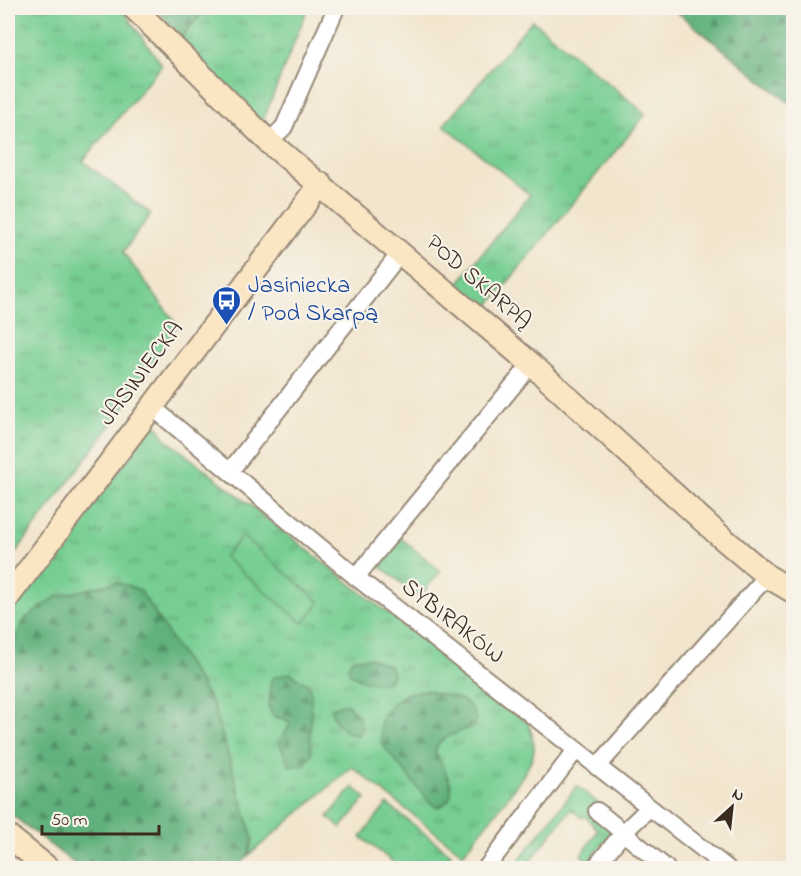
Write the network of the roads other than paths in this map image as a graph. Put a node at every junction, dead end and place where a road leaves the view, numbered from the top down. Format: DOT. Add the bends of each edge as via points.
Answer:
graph roads {
  1 [pos="134,8"];
  2 [pos="336,8"];
  3 [pos="269,142"];
  4 [pos="321,184"];
  5 [pos="401,252"];
  6 [pos="531,363"];
  7 [pos="151,406"];
  8 [pos="231,470"];
  9 [pos="767,576"];
  10 [pos="356,577"];
  11 [pos="794,592"];
  12 [pos="8,597"];
  13 [pos="576,750"];
  14 [pos="597,767"];
  15 [pos="648,809"];
  16 [pos="597,812"];
  17 [pos="623,833"];
  18 [pos="8,836"];
  19 [pos="597,865"];
  20 [pos="48,868"];
  21 [pos="486,868"];
  22 [pos="666,868"];
  23 [pos="727,868"];
  1 -- 3 [label="street, POD SKARPĄ"];
  2 -- 3 [label="street" via="284,127"];
  3 -- 4 [label="street, POD SKARPĄ"];
  4 -- 5 [label="street, POD SKARPĄ"];
  4 -- 7 [label="street, JASINIECKA"];
  5 -- 6 [label="street, POD SKARPĄ"];
  5 -- 8 [label="street"];
  6 -- 9 [label="street, POD SKARPĄ"];
  6 -- 10 [label="street"];
  7 -- 8 [label="street, SYBIRAKÓW"];
  7 -- 12 [label="street, JASINIECKA"];
  8 -- 10 [label="street, SYBIRAKÓW"];
  9 -- 11 [label="street, POD SKARPĄ"];
  9 -- 14 [label="street"];
  10 -- 13 [label="street, SYBIRAKÓW"];
  13 -- 14 [label="street, SYBIRAKÓW"];
  13 -- 21 [label="street"];
  14 -- 15 [label="street, SYBIRAKÓW"];
  15 -- 17 [label="street"];
  15 -- 23 [label="street, SYBIRAKÓW"];
  16 -- 17 [label="street"];
  17 -- 19 [label="street"];
  17 -- 22 [label="street"];
  18 -- 20 [label="street"];
}
